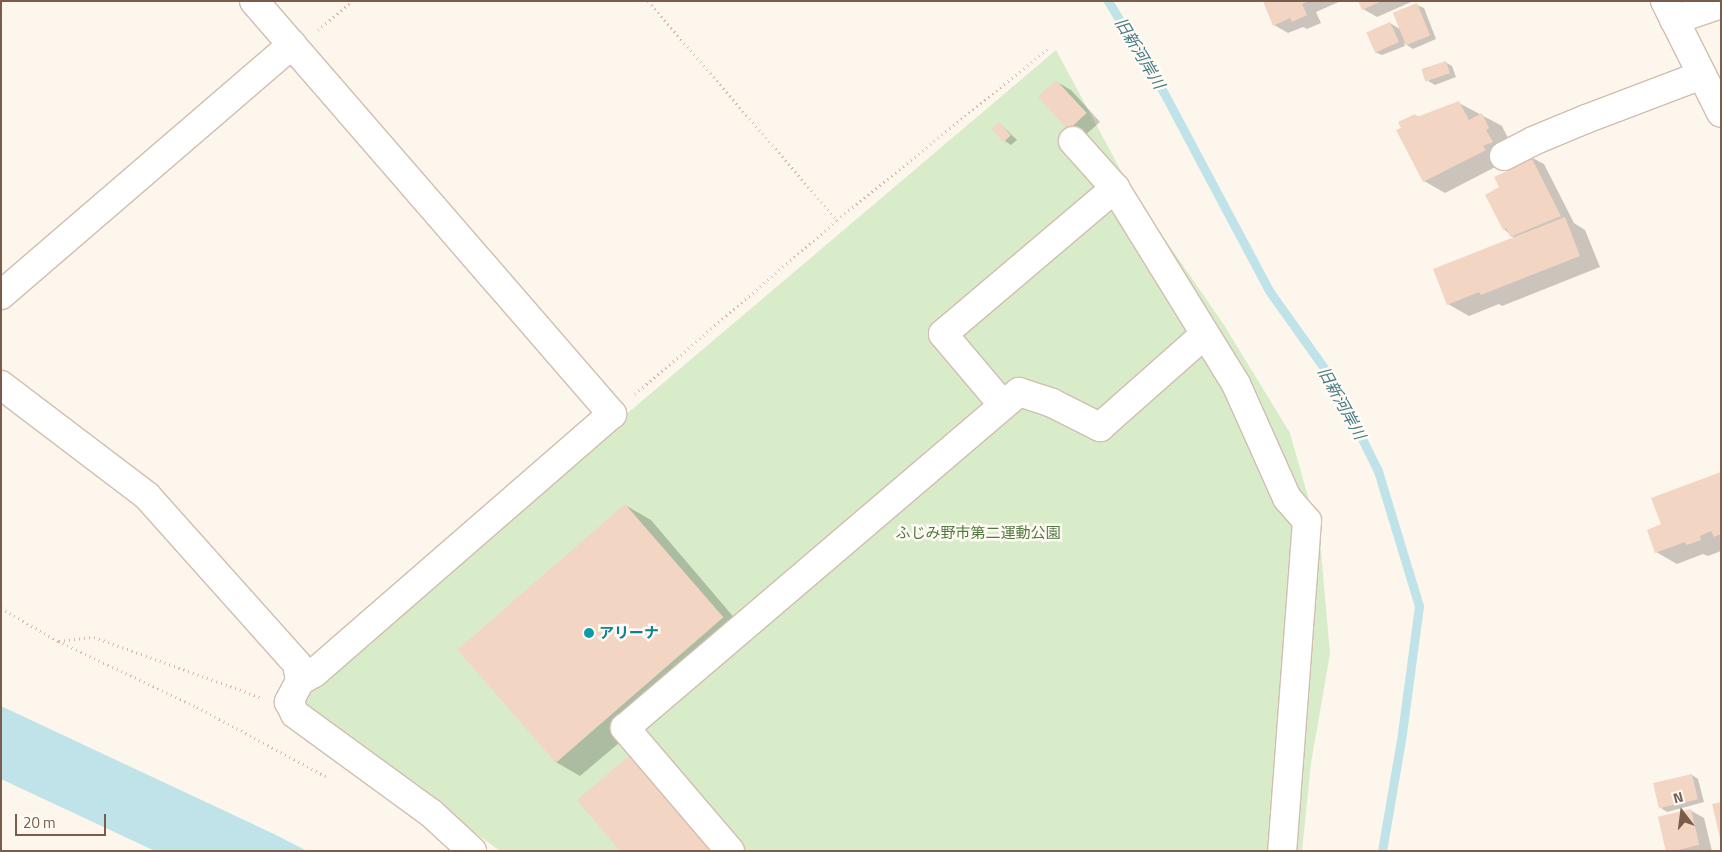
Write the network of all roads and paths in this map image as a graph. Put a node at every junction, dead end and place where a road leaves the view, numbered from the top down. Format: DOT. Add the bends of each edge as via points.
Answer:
graph roads {
  1 [pos="254,1"];
  2 [pos="352,1"];
  3 [pos="648,1"];
  4 [pos="1721,4"];
  5 [pos="1669,10"];
  6 [pos="293,46"];
  7 [pos="1050,47"];
  8 [pos="1702,75"];
  9 [pos="1721,113"];
  10 [pos="1073,141"];
  11 [pos="1504,156"];
  12 [pos="1115,188"];
  13 [pos="837,220"];
  14 [pos="1,295"];
  15 [pos="1205,334"];
  16 [pos="1,385"];
  17 [pos="1004,405"];
  18 [pos="612,414"];
  19 [pos="1,608"];
  20 [pos="58,641"];
  21 [pos="300,681"];
  22 [pos="291,708"];
  23 [pos="337,782"];
  24 [pos="472,851"];
  25 [pos="730,851"];
  26 [pos="1282,851"];
  1 -- 6 [label="street"];
  2 -- 6 [label="path"];
  3 -- 13 [label="path"];
  4 -- 5 [label="street"];
  5 -- 8 [label="street"];
  6 -- 14 [label="street"];
  6 -- 18 [label="street"];
  7 -- 13 [label="path"];
  8 -- 9 [label="street"];
  8 -- 11 [label="street" via="1586,119"];
  10 -- 12 [label="street"];
  12 -- 15 [label="street"];
  12 -- 17 [label="street" via="943,334"];
  13 -- 18 [label="path"];
  15 -- 17 [label="street" via="1100,426 1052,403 1019,392"];
  15 -- 26 [label="street" via="1236,384 1287,498 1307,521"];
  16 -- 21 [label="street" via="147,496 297,664"];
  17 -- 25 [label="street" via="625,728"];
  18 -- 21 [label="street" via="314,673"];
  19 -- 20 [label="path"];
  20 -- 22 [label="path" via="94,637"];
  20 -- 23 [label="path" via="197,707"];
  21 -- 22 [label="street" via="289,702"];
  22 -- 24 [label="street" via="431,813"];
}
